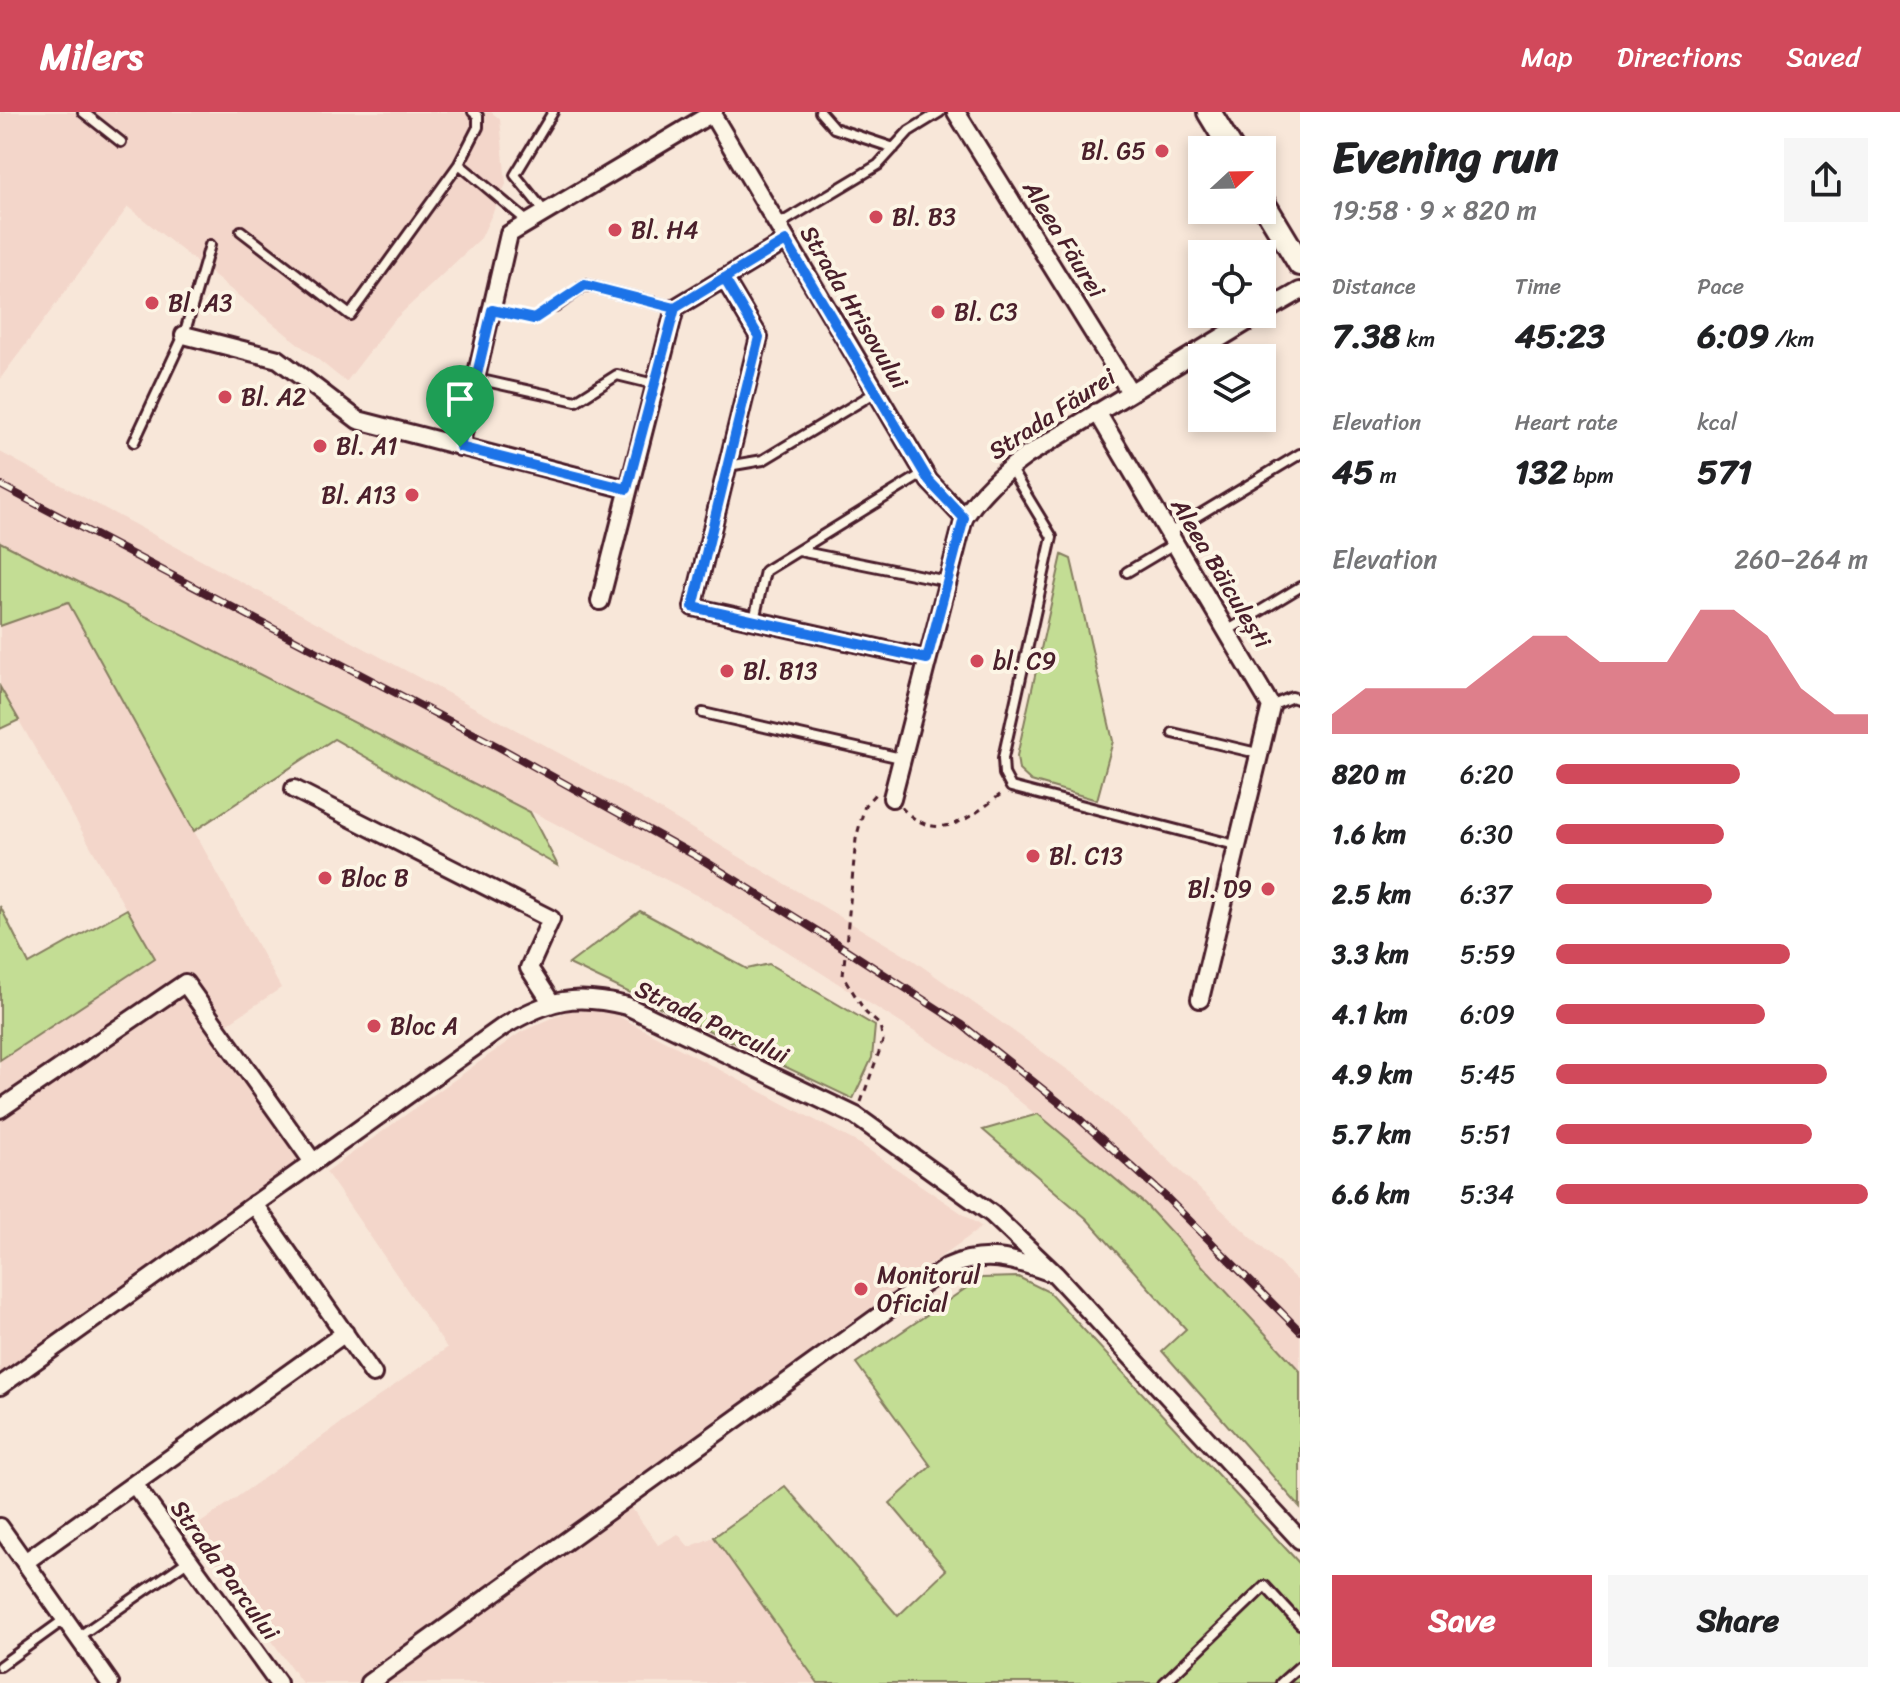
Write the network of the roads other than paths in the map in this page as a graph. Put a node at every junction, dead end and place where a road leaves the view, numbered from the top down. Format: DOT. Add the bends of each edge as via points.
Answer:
graph roads {
  1 [pos="83,112"];
  2 [pos="473,112"];
  3 [pos="553,112"];
  4 [pos="820,112"];
  5 [pos="940,112"];
  6 [pos="956,112"];
  7 [pos="1209,112"];
  8 [pos="713,113"];
  9 [pos="1224,136"];
  10 [pos="121,142"];
  11 [pos="894,148"];
  12 [pos="459,164"];
  13 [pos="545,212"];
  14 [pos="528,222"];
  15 [pos="1276,224"];
  16 [pos="241,231"];
  17 [pos="782,233"];
  18 [pos="210,245"];
  19 [pos="1300,264"];
  20 [pos="724,278"];
  21 [pos="1300,291"];
  22 [pos="1276,305"];
  23 [pos="555,307"];
  24 [pos="675,308"];
  25 [pos="1236,328"];
  26 [pos="184,335"];
  27 [pos="477,379"];
  28 [pos="654,384"];
  29 [pos="876,392"];
  30 [pos="1130,392"];
  31 [pos="1097,412"];
  32 [pos="134,442"];
  33 [pos="460,447"];
  34 [pos="1300,454"];
  35 [pos="727,466"];
  36 [pos="1010,467"];
  37 [pos="924,473"];
  38 [pos="627,489"];
  39 [pos="964,518"];
  40 [pos="1172,538"];
  41 [pos="799,551"];
  42 [pos="1127,572"];
  43 [pos="947,581"];
  44 [pos="1300,587"];
  45 [pos="600,601"];
  46 [pos="754,621"];
  47 [pos="1227,631"];
  48 [pos="927,659"];
  49 [pos="1300,700"];
  50 [pos="1271,706"];
  51 [pos="703,713"];
  52 [pos="1173,733"];
  53 [pos="1262,754"];
  54 [pos="901,758"];
  55 [pos="294,789"];
  56 [pos="892,798"];
  57 [pos="1239,846"];
  58 [pos="1200,999"];
  59 [pos="551,1002"];
  60 [pos="0,1109"];
  61 [pos="313,1162"];
  62 [pos="254,1204"];
  63 [pos="1055,1274"];
  64 [pos="345,1333"];
  65 [pos="373,1374"];
  66 [pos="0,1386"];
  67 [pos="134,1484"];
  68 [pos="0,1527"];
  69 [pos="1300,1540"];
  70 [pos="189,1560"];
  71 [pos="25,1562"];
  72 [pos="65,1619"];
  73 [pos="1300,1624"];
  74 [pos="78,1637"];
  75 [pos="0,1666"];
  76 [pos="1300,1666"];
  77 [pos="110,1683"];
  78 [pos="278,1683"];
  79 [pos="369,1683"];
  80 [pos="1164,1683"];
  81 [pos="1281,1683"];
  1 -- 10 [label="lane"];
  2 -- 12 [label="lane" via="478,127"];
  3 -- 13 [label="lane" via="515,175"];
  4 -- 11 [label="lane" via="834,128"];
  5 -- 11 [label="lane" via="909,131"];
  6 -- 30 [label="street, Aleea Făurei"];
  7 -- 9 [label="street"];
  8 -- 13 [label="street"];
  8 -- 17 [label="street, Strada Hrisovului"];
  11 -- 17 [label="lane"];
  12 -- 14 [label="lane"];
  12 -- 16 [label="lane" via="350,315"];
  13 -- 14 [label="street"];
  14 -- 27 [label="street" via="509,234"];
  15 -- 19 [label="street"];
  17 -- 20 [label="street"];
  17 -- 29 [label="street, Strada Hrisovului"];
  18 -- 26 [label="lane"];
  20 -- 24 [label="street"];
  20 -- 35 [label="street" via="759,337"];
  21 -- 22 [label="street, Strada Făurei"];
  23 -- 24 [label="lane" via="585,285"];
  24 -- 28 [label="street"];
  25 -- 30 [label="street, Strada Făurei"];
  26 -- 32 [label="lane"];
  26 -- 33 [label="street" via="278,359 358,420"];
  27 -- 28 [label="lane" via="576,401 617,375"];
  27 -- 33 [label="street"];
  28 -- 38 [label="street"];
  29 -- 35 [label="lane" via="763,460"];
  29 -- 37 [label="street, Strada Hrisovului"];
  30 -- 31 [label="street, Strada Făurei"];
  31 -- 36 [label="street, Strada Făurei"];
  31 -- 40 [label="street, Aleea Băiculești"];
  33 -- 38 [label="street"];
  34 -- 40 [label="lane"];
  35 -- 46 [label="street" via="693,607"];
  36 -- 39 [label="street, Strada Făurei"];
  36 -- 57 [label="lane" via="1052,537 1003,758 1011,787"];
  37 -- 39 [label="street, Strada Hrisovului"];
  37 -- 41 [label="lane"];
  38 -- 45 [label="street"];
  39 -- 43 [label="street, Strada Făurei"];
  40 -- 42 [label="lane"];
  40 -- 47 [label="street, Aleea Băiculești"];
  41 -- 43 [label="lane"];
  41 -- 46 [label="lane" via="765,571"];
  43 -- 48 [label="street, Strada Făurei"];
  44 -- 47 [label="lane"];
  46 -- 48 [label="street"];
  47 -- 50 [label="street, Aleea Băiculești"];
  48 -- 54 [label="street, Strada Făurei"];
  49 -- 50 [label="lane" via="1292,697"];
  50 -- 53 [label="street"];
  51 -- 54 [label="lane"];
  52 -- 53 [label="lane"];
  53 -- 57 [label="street"];
  54 -- 56 [label="street, Strada Făurei"];
  55 -- 59 [label="street" via="551,919 529,968"];
  57 -- 58 [label="street"];
  59 -- 61 [label="street, Strada Parcului" via="504,1026"];
  59 -- 63 [label="street, Strada Parcului" via="588,997 627,1006 856,1116 992,1214"];
  60 -- 61 [label="street" via="185,983"];
  61 -- 62 [label="street, Strada Parcului"];
  62 -- 64 [label="street"];
  62 -- 66 [label="street, Strada Parcului"];
  63 -- 69 [label="street, Strada Parcului"];
  63 -- 79 [label="street" via="989,1256 947,1267"];
  64 -- 65 [label="street"];
  64 -- 67 [label="street"];
  67 -- 70 [label="street, Strada Parcului"];
  67 -- 71 [label="street"];
  68 -- 71 [label="street"];
  70 -- 74 [label="lane"];
  70 -- 78 [label="street, Strada Parcului"];
  71 -- 72 [label="street"];
  72 -- 74 [label="street"];
  72 -- 75 [label="lane"];
  73 -- 80 [label="lane" via="1265,1586"];
  74 -- 77 [label="street"];
  76 -- 81 [label="lane"];
}
